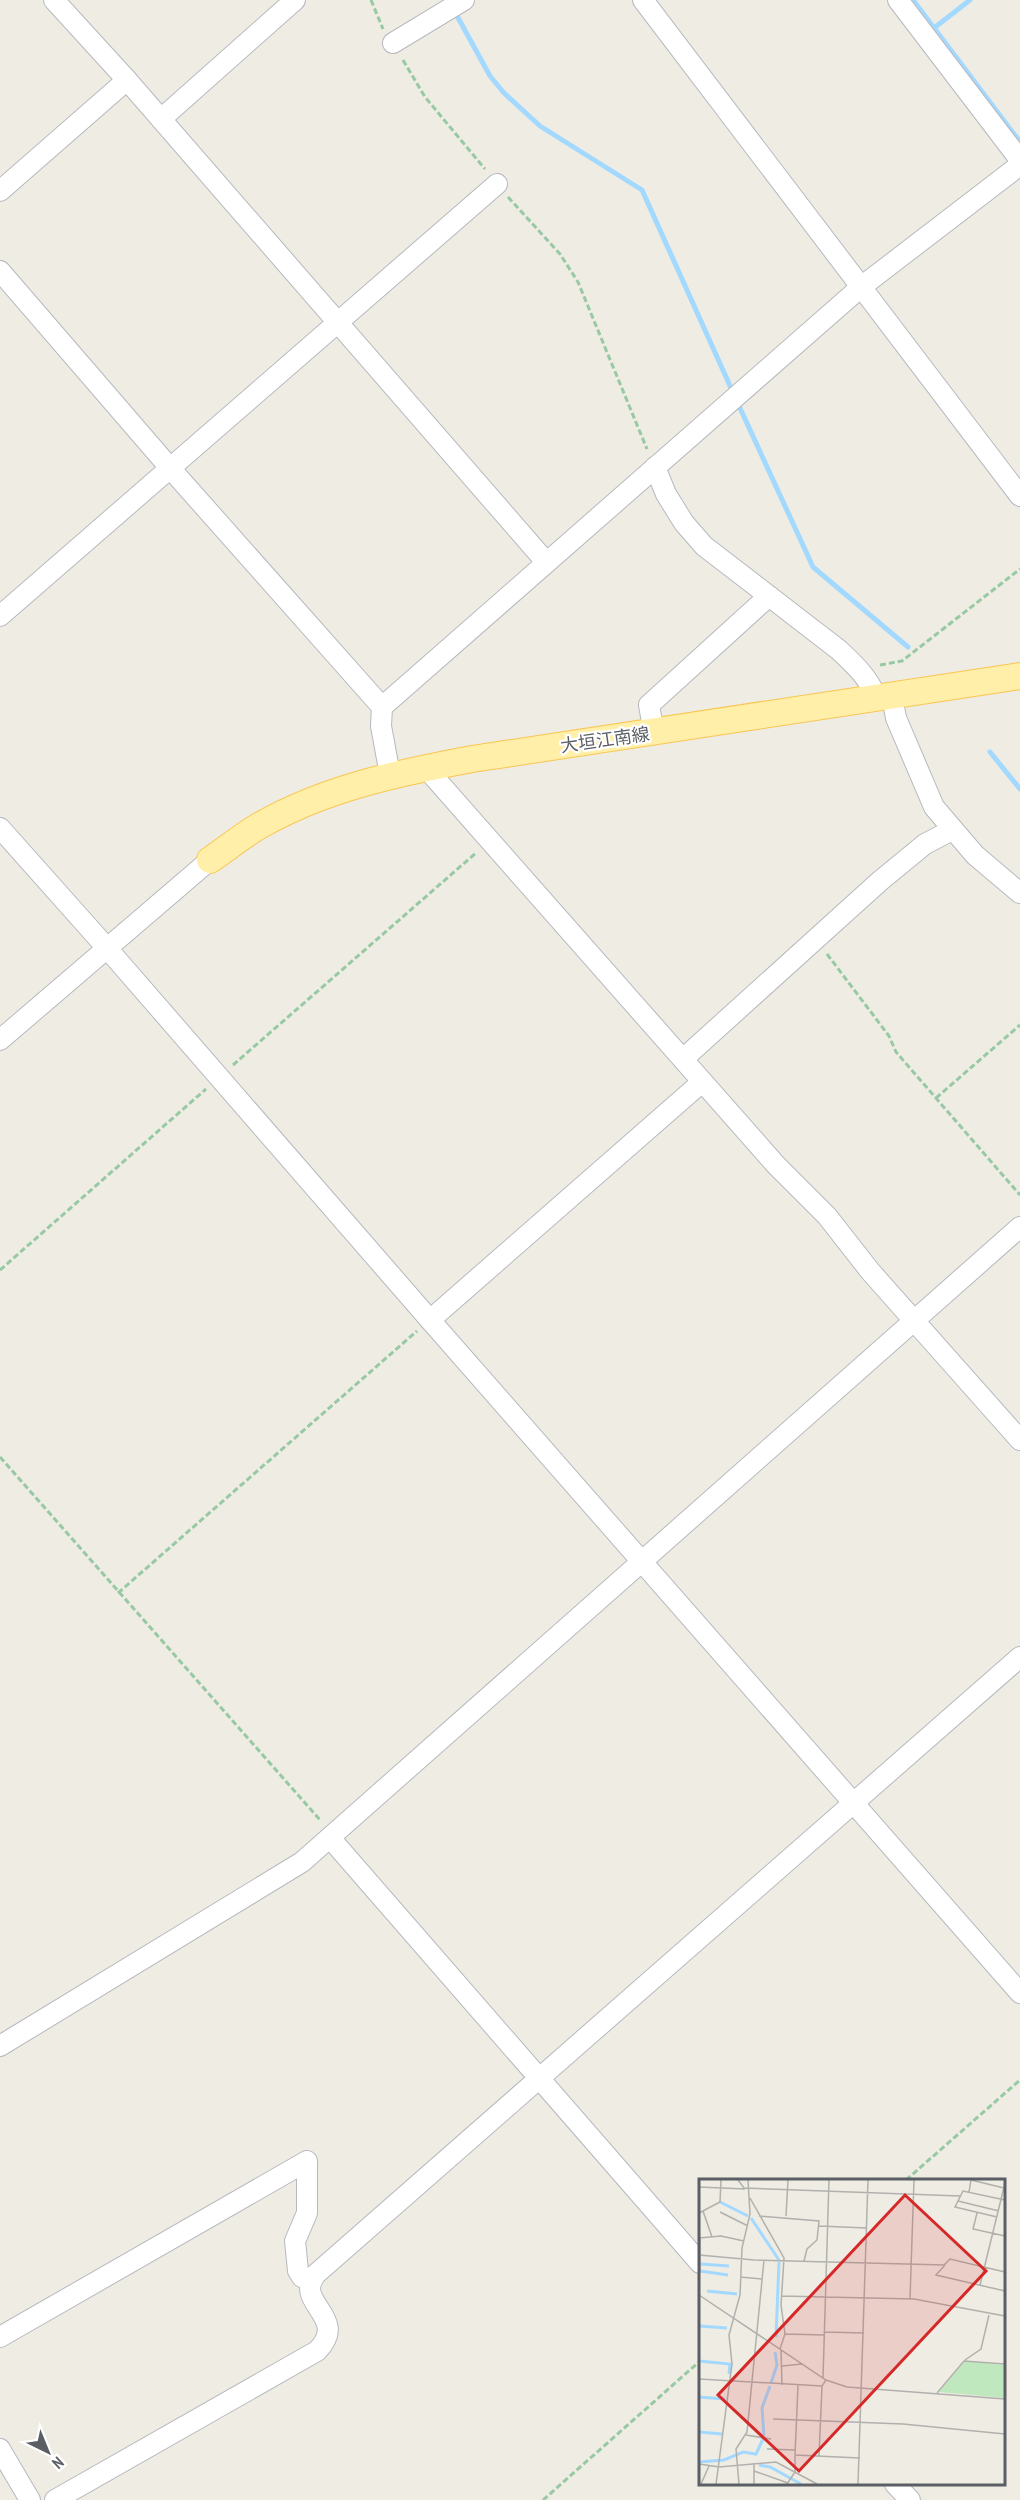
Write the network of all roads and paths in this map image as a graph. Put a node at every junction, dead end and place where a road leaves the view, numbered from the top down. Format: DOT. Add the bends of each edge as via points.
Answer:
graph roads {
  1 [pos="54,0"];
  2 [pos="296,0"];
  3 [pos="371,0"];
  4 [pos="464,0"];
  5 [pos="643,0"];
  6 [pos="898,0"];
  7 [pos="393,43"];
  8 [pos="127,80"];
  9 [pos="161,119"];
  10 [pos="1020,160"];
  11 [pos="1020,165"];
  12 [pos="497,184"];
  13 [pos="0,191"];
  14 [pos="0,271"];
  15 [pos="861,287"];
  16 [pos="336,323"];
  17 [pos="655,467"];
  18 [pos="170,468"];
  19 [pos="1020,496"];
  20 [pos="546,562"];
  21 [pos="1020,569"];
  22 [pos="769,596"];
  23 [pos="0,616"];
  24 [pos="859,668"];
  25 [pos="1020,676"];
  26 [pos="884,698"];
  27 [pos="382,707"];
  28 [pos="654,733"];
  29 [pos="426,768"];
  30 [pos="390,775"];
  31 [pos="0,828"];
  32 [pos="952,830"];
  33 [pos="490,841"];
  34 [pos="210,861"];
  35 [pos="1020,893"];
  36 [pos="816,940"];
  37 [pos="106,947"];
  38 [pos="1020,1025"];
  39 [pos="0,1040"];
  40 [pos="683,1059"];
  41 [pos="219,1077"];
  42 [pos="702,1082"];
  43 [pos="936,1098"];
  44 [pos="1020,1195"];
  45 [pos="1020,1227"];
  46 [pos="0,1270"];
  47 [pos="430,1320"];
  48 [pos="915,1322"];
  49 [pos="1020,1440"];
  50 [pos="0,1457"];
  51 [pos="641,1561"];
  52 [pos="118,1593"];
  53 [pos="1020,1657"];
  54 [pos="854,1803"];
  55 [pos="333,1838"];
  56 [pos="1020,1993"];
  57 [pos="0,2046"];
  58 [pos="538,2077"];
  59 [pos="1020,2080"];
  60 [pos="908,2179"];
  61 [pos="699,2262"];
  62 [pos="310,2281"];
  63 [pos="0,2337"];
  64 [pos="699,2362"];
  65 [pos="0,2449"];
  66 [pos="896,2485"];
  67 [pos="30,2500"];
  68 [pos="54,2500"];
  69 [pos="543,2500"];
  70 [pos="910,2500"];
  1 -- 8 [label="street"];
  2 -- 9 [label="street"];
  3 -- 7 [label="path"];
  4 -- 7 [label="street"];
  5 -- 15 [label="street"];
  6 -- 10 [label="street"];
  7 -- 12 [label="path" via="425,97"];
  8 -- 9 [label="street"];
  8 -- 13 [label="street"];
  9 -- 16 [label="street"];
  11 -- 15 [label="street"];
  12 -- 16 [label="street"];
  12 -- 17 [label="path" via="560,254 578,282"];
  14 -- 18 [label="street"];
  15 -- 17 [label="street"];
  15 -- 19 [label="street"];
  16 -- 18 [label="street"];
  16 -- 20 [label="street"];
  17 -- 20 [label="street"];
  17 -- 22 [label="street" via="666,494 704,546"];
  18 -- 23 [label="street"];
  18 -- 27 [label="street"];
  20 -- 27 [label="street"];
  21 -- 24 [label="path" via="902,661"];
  22 -- 24 [label="street"];
  22 -- 28 [label="street" via="649,705"];
  24 -- 26 [label="street"];
  25 -- 26 [label="main road, 大垣江南線"];
  26 -- 28 [label="main road, 大垣江南線"];
  26 -- 32 [label="street" via="934,807"];
  27 -- 30 [label="street" via="381,726"];
  28 -- 29 [label="main road, 大垣江南線"];
  29 -- 30 [label="main road, 大垣江南線"];
  29 -- 33 [label="street"];
  30 -- 34 [label="main road, 大垣江南線" via="337,790 295,808 258,827"];
  31 -- 37 [label="street"];
  32 -- 35 [label="street"];
  32 -- 36 [label="street" via="925,844"];
  33 -- 40 [label="street"];
  33 -- 41 [label="path"];
  34 -- 37 [label="street"];
  36 -- 40 [label="street"];
  36 -- 43 [label="path" via="897,1052"];
  37 -- 39 [label="street"];
  37 -- 41 [label="street"];
  38 -- 43 [label="path"];
  40 -- 42 [label="street"];
  41 -- 46 [label="path"];
  41 -- 47 [label="street"];
  42 -- 47 [label="street"];
  42 -- 48 [label="street" via="827,1216"];
  43 -- 44 [label="path"];
  45 -- 48 [label="street"];
  47 -- 51 [label="street"];
  47 -- 52 [label="path"];
  48 -- 49 [label="street"];
  48 -- 51 [label="street"];
  50 -- 52 [label="path"];
  51 -- 54 [label="street"];
  51 -- 55 [label="street"];
  52 -- 55 [label="path"];
  53 -- 54 [label="street"];
  54 -- 56 [label="street"];
  54 -- 58 [label="street"];
  55 -- 57 [label="street" via="302,1862"];
  55 -- 58 [label="street"];
  58 -- 61 [label="street"];
  58 -- 62 [label="street"];
  59 -- 60 [label="path"];
  62 -- 63 [label="street" via="298,2271 295,2241 307,2213 307,2161"];
  62 -- 68 [label="street" via="314,2301 329,2333 317,2351"];
  64 -- 69 [label="path"];
  65 -- 67 [label="street"];
  66 -- 70 [label="street"];
}
